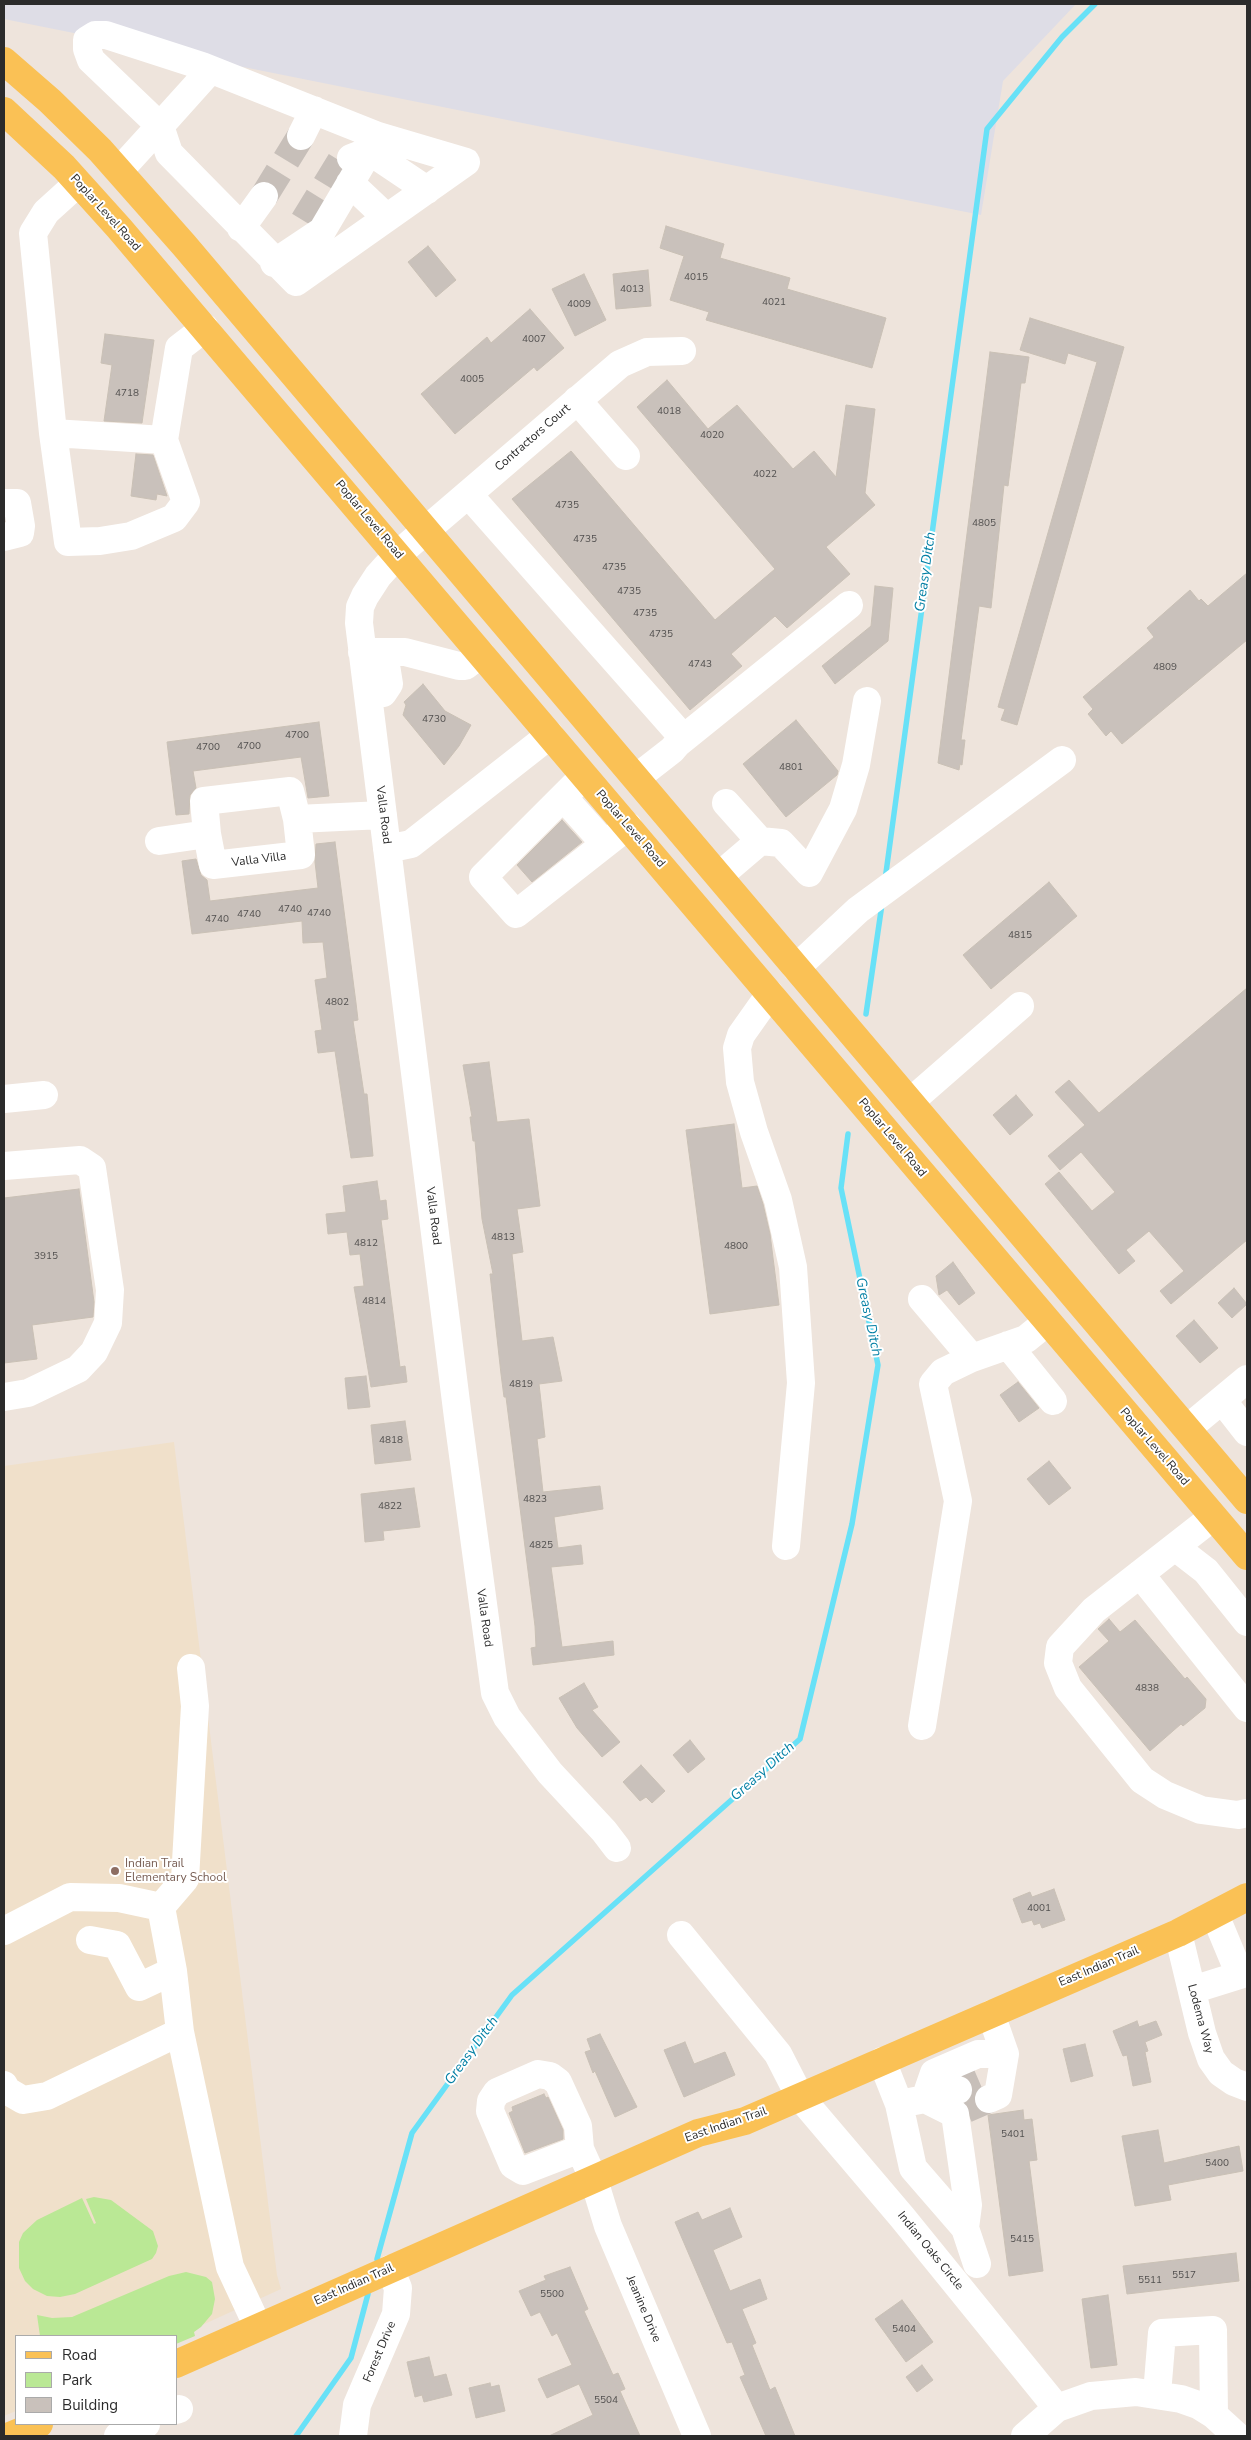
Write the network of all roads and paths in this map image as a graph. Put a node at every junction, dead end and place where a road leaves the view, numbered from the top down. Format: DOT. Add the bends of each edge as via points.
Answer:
graph roads {
  1 [pos="4,61"];
  2 [pos="202,66"];
  3 [pos="314,110"];
  4 [pos="4,111"];
  5 [pos="160,126"];
  6 [pos="301,136"];
  7 [pos="373,143"];
  8 [pos="113,164"];
  9 [pos="346,172"];
  10 [pos="78,183"];
  11 [pos="427,190"];
  12 [pos="264,196"];
  13 [pos="387,218"];
  14 [pos="241,228"];
  15 [pos="309,232"];
  16 [pos="346,247"];
  17 [pos="274,263"];
  18 [pos="205,328"];
  19 [pos="682,351"];
  20 [pos="578,400"];
  21 [pos="53,433"];
  22 [pos="164,440"];
  23 [pos="626,456"];
  24 [pos="468,494"];
  25 [pos="4,503"];
  26 [pos="426,530"];
  27 [pos="4,537"];
  28 [pos="397,555"];
  29 [pos="848,605"];
  30 [pos="373,652"];
  31 [pos="481,654"];
  32 [pos="868,701"];
  33 [pos="550,735"];
  34 [pos="678,743"];
  35 [pos="1062,760"];
  36 [pos="584,776"];
  37 [pos="636,778"];
  38 [pos="563,798"];
  39 [pos="726,803"];
  40 [pos="383,815"];
  41 [pos="297,819"];
  42 [pos="628,826"];
  43 [pos="207,834"];
  44 [pos="160,841"];
  45 [pos="760,841"];
  46 [pos="605,844"];
  47 [pos="387,849"];
  48 [pos="719,876"];
  49 [pos="796,968"];
  50 [pos="770,994"];
  51 [pos="1020,1006"];
  52 [pos="44,1094"];
  53 [pos="4,1099"];
  54 [pos="910,1102"];
  55 [pos="4,1166"];
  56 [pos="922,1300"];
  57 [pos="1047,1322"];
  58 [pos="1008,1345"];
  59 [pos="972,1358"];
  60 [pos="1247,1379"];
  61 [pos="4,1397"];
  62 [pos="1222,1400"];
  63 [pos="1053,1401"];
  64 [pos="1188,1428"];
  65 [pos="1247,1432"];
  66 [pos="1247,1500"];
  67 [pos="1213,1517"];
  68 [pos="786,1546"];
  69 [pos="1175,1547"];
  70 [pos="1247,1556"];
  71 [pos="1140,1574"];
  72 [pos="1247,1622"];
  73 [pos="191,1668"];
  74 [pos="1247,1708"];
  75 [pos="922,1726"];
  76 [pos="1247,1813"];
  77 [pos="617,1848"];
  78 [pos="1247,1897"];
  79 [pos="161,1907"];
  80 [pos="1215,1915"];
  81 [pos="4,1931"];
  82 [pos="1178,1933"];
  83 [pos="681,1935"];
  84 [pos="90,1940"];
  85 [pos="1238,1943"];
  86 [pos="173,1971"];
  87 [pos="1243,1975"];
  88 [pos="1192,1990"];
  89 [pos="991,2014"];
  90 [pos="180,2032"];
  91 [pos="1005,2054"];
  92 [pos="882,2061"];
  93 [pos="4,2085"];
  94 [pos="1247,2087"];
  95 [pos="800,2097"];
  96 [pos="970,2099"];
  97 [pos="912,2101"];
  98 [pos="580,2149"];
  99 [pos="594,2180"];
  100 [pos="945,2207"];
  101 [pos="965,2228"];
  102 [pos="914,2232"];
  103 [pos="977,2264"];
  104 [pos="390,2269"];
  105 [pos="258,2327"];
  106 [pos="178,2363"];
  107 [pos="1157,2394"];
  108 [pos="1057,2408"];
  109 [pos="1214,2415"];
  110 [pos="37,2425"];
  111 [pos="144,2425"];
  112 [pos="10,2436"];
  113 [pos="118,2436"];
  114 [pos="353,2436"];
  115 [pos="697,2436"];
  116 [pos="1025,2436"];
  117 [pos="1237,2436"];
  1 -- 8 [label="main road" via="50,101"];
  2 -- 3 [label="street"];
  2 -- 5 [label="street" via="206,70 205,76"];
  2 -- 5 [label="street" via="106,35 95,35 87,40 86,49 91,60"];
  3 -- 6 [label="street"];
  3 -- 7 [label="street"];
  4 -- 10 [label="main road, Poplar Level Road"];
  5 -- 8 [label="street"];
  5 -- 14 [label="street" via="169,153"];
  7 -- 9 [label="street"];
  7 -- 11 [label="street"];
  7 -- 11 [label="street" via="466,162"];
  8 -- 10 [label="main road"];
  8 -- 26 [label="main road"];
  9 -- 13 [label="street"];
  9 -- 15 [label="street"];
  10 -- 18 [label="main road, Poplar Level Road"];
  10 -- 21 [label="street" via="46,212 33,233"];
  11 -- 13 [label="street"];
  12 -- 14 [label="street"];
  13 -- 16 [label="street"];
  14 -- 17 [label="street"];
  15 -- 16 [label="street"];
  15 -- 17 [label="street"];
  16 -- 17 [label="street" via="296,282"];
  18 -- 22 [label="street" via="180,348"];
  18 -- 28 [label="main road, Poplar Level Road"];
  19 -- 20 [label="street, Contractors Court" via="647,352 633,357"];
  20 -- 23 [label="street"];
  20 -- 24 [label="street, Contractors Court"];
  21 -- 22 [label="street"];
  21 -- 22 [label="street" via="68,542 131,536 174,518 186,502"];
  24 -- 26 [label="street, Contractors Court"];
  24 -- 34 [label="street" via="679,733"];
  25 -- 27 [label="street" via="18,502 21,526 20,533"];
  26 -- 28 [label="street, Contractors Court"];
  26 -- 37 [label="main road"];
  28 -- 30 [label="street, Valla Road" via="378,576 360,607 359,623"];
  28 -- 31 [label="main road, Poplar Level Road"];
  29 -- 34 [label="street"];
  30 -- 31 [label="street" via="405,652 459,666 465,666"];
  30 -- 40 [label="street, Valla Road" via="368,695"];
  31 -- 33 [label="main road, Poplar Level Road"];
  32 -- 45 [label="street" via="856,765 842,812 809,873 781,843"];
  33 -- 36 [label="main road, Poplar Level Road"];
  33 -- 47 [label="street" via="411,844"];
  34 -- 37 [label="street"];
  35 -- 49 [label="street" via="864,906"];
  36 -- 38 [label="street"];
  36 -- 42 [label="main road, Poplar Level Road"];
  37 -- 48 [label="main road"];
  38 -- 46 [label="street"];
  38 -- 46 [label="street" via="483,878 516,914"];
  39 -- 45 [label="street"];
  40 -- 41 [label="street"];
  40 -- 47 [label="street, Valla Road"];
  41 -- 43 [label="street, Valla Villa" via="290,791 204,800"];
  41 -- 43 [label="street, Valla Villa" via="301,855 214,865"];
  42 -- 46 [label="street"];
  42 -- 50 [label="main road, Poplar Level Road"];
  43 -- 44 [label="street"];
  45 -- 48 [label="street"];
  47 -- 77 [label="street, Valla Road" via="495,1693 507,1717 550,1773"];
  48 -- 49 [label="main road"];
  49 -- 54 [label="main road"];
  50 -- 57 [label="main road, Poplar Level Road"];
  50 -- 68 [label="street" via="741,1035 737,1048 740,1082 778,1200 793,1268 801,1384"];
  51 -- 54 [label="street"];
  52 -- 53 [label="street"];
  54 -- 64 [label="main road"];
  55 -- 61 [label="street" via="80,1160 92,1168 110,1290 108,1322 94,1352 78,1369 28,1393"];
  56 -- 59 [label="street"];
  57 -- 58 [label="street" via="1026,1339"];
  57 -- 67 [label="main road, Poplar Level Road"];
  58 -- 59 [label="street"];
  58 -- 63 [label="street"];
  59 -- 75 [label="street" via="943,1372 933,1384 958,1502"];
  60 -- 62 [label="street"];
  62 -- 64 [label="street"];
  62 -- 65 [label="street"];
  64 -- 66 [label="main road"];
  67 -- 69 [label="street"];
  67 -- 70 [label="main road, Poplar Level Road"];
  69 -- 71 [label="street"];
  69 -- 72 [label="street" via="1206,1572"];
  71 -- 74 [label="street"];
  71 -- 76 [label="street" via="1094,1610 1060,1647 1058,1663 1068,1688 1142,1780 1165,1795 1202,1810 1238,1815"];
  73 -- 79 [label="street" via="195,1706 185,1879"];
  78 -- 80 [label="main road, East Indian Trail"];
  79 -- 81 [label="street" via="119,1898 70,1897"];
  79 -- 86 [label="street"];
  80 -- 82 [label="main road, East Indian Trail"];
  80 -- 85 [label="street"];
  82 -- 88 [label="street, Lodema Way"];
  82 -- 89 [label="main road, East Indian Trail"];
  83 -- 95 [label="street, Indian Oaks Circle" via="778,2054"];
  84 -- 86 [label="street" via="117,1945 139,1987"];
  85 -- 87 [label="street"];
  86 -- 90 [label="street"];
  87 -- 88 [label="street"];
  88 -- 94 [label="street, Lodema Way" via="1211,2059 1221,2073"];
  89 -- 91 [label="street"];
  89 -- 92 [label="main road, East Indian Trail"];
  90 -- 93 [label="street" via="47,2096 23,2100 6,2090"];
  90 -- 105 [label="street" via="230,2267"];
  91 -- 96 [label="street"];
  91 -- 97 [label="street" via="978,2054 934,2073"];
  92 -- 95 [label="main road, East Indian Trail"];
  92 -- 97 [label="street"];
  95 -- 99 [label="main road, East Indian Trail" via="745,2121 698,2133"];
  95 -- 102 [label="street, Indian Oaks Circle"];
  96 -- 97 [label="street"];
  96 -- 101 [label="street"];
  97 -- 100 [label="street" via="913,2168"];
  98 -- 99 [label="street, Jeanine Drive"];
  99 -- 104 [label="main road, East Indian Trail"];
  99 -- 115 [label="street, Jeanine Drive" via="608,2226"];
  100 -- 101 [label="street"];
  100 -- 102 [label="street"];
  101 -- 103 [label="street"];
  102 -- 108 [label="street, Indian Oaks Circle"];
  104 -- 105 [label="main road, East Indian Trail"];
  104 -- 114 [label="street, Forest Drive" via="398,2288 396,2314 357,2405"];
  105 -- 106 [label="main road, East Indian Trail"];
  107 -- 108 [label="street" via="1119,2392"];
  107 -- 109 [label="street" via="1181,2399"];
  107 -- 109 [label="street" via="1162,2333 1213,2330"];
  108 -- 116 [label="street"];
  109 -- 117 [label="street"];
  110 -- 112 [label="main road"];
  111 -- 113 [label="street"];
}
